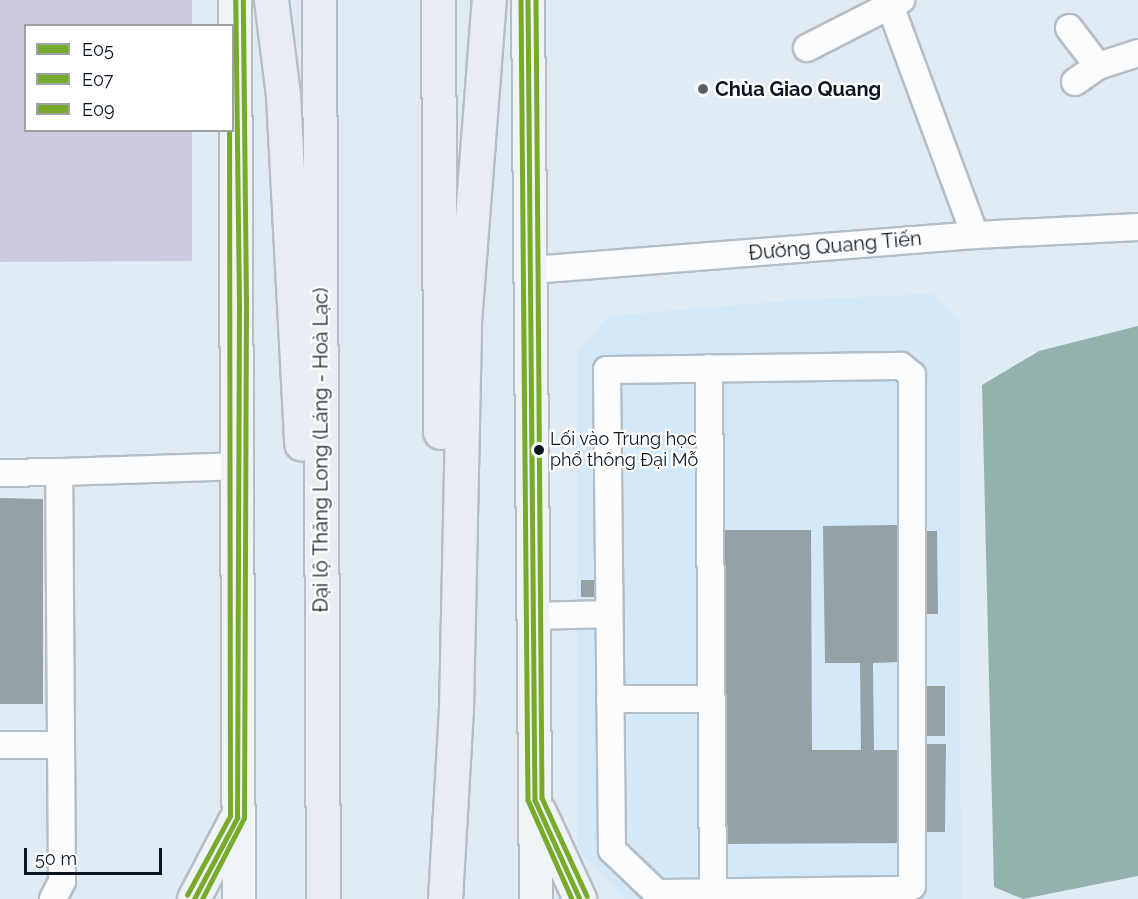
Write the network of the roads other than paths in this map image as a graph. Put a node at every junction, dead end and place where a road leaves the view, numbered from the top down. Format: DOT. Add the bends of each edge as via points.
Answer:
graph roads {
  1 [pos="235,0"];
  2 [pos="271,0"];
  3 [pos="319,0"];
  4 [pos="438,0"];
  5 [pos="489,0"];
  6 [pos="528,0"];
  7 [pos="896,4"];
  8 [pos="1069,28"];
  9 [pos="807,48"];
  10 [pos="1138,53"];
  11 [pos="1098,66"];
  12 [pos="1075,82"];
  13 [pos="1138,227"];
  14 [pos="975,235"];
  15 [pos="532,270"];
  16 [pos="708,368"];
  17 [pos="238,466"];
  18 [pos="59,472"];
  19 [pos="0,473"];
  20 [pos="609,614"];
  21 [pos="534,616"];
  22 [pos="610,699"];
  23 [pos="712,699"];
  24 [pos="0,745"];
  25 [pos="61,745"];
  26 [pos="535,800"];
  27 [pos="237,818"];
  28 [pos="323,892"];
  29 [pos="713,892"];
  30 [pos="868,895"];
  31 [pos="53,899"];
  32 [pos="194,899"];
  33 [pos="239,899"];
  34 [pos="444,899"];
  35 [pos="536,899"];
  36 [pos="579,899"];
  1 -- 17 [label="main road"];
  2 -- 28 [label="highway" via="283,95 305,513 307,747"];
  3 -- 28 [label="highway, Đại lộ Thăng Long (Láng - Hoà Lạc)"];
  4 -- 34 [label="highway"];
  5 -- 34 [label="highway" via="464,322 456,709"];
  6 -- 15 [label="main road"];
  7 -- 9 [label="street"];
  7 -- 14 [label="street"];
  8 -- 11 [label="street"];
  10 -- 11 [label="street"];
  11 -- 12 [label="street"];
  13 -- 14 [label="street, Đường Quang Tiến"];
  14 -- 15 [label="street, Đường Quang Tiến"];
  15 -- 21 [label="main road"];
  16 -- 20 [label="street" via="607,370"];
  16 -- 23 [label="street"];
  16 -- 30 [label="street" via="901,366 912,375 915,879 909,888"];
  17 -- 18 [label="street"];
  17 -- 27 [label="main road"];
  18 -- 19 [label="street"];
  18 -- 25 [label="street"];
  20 -- 21 [label="street"];
  20 -- 22 [label="street"];
  21 -- 26 [label="main road"];
  22 -- 23 [label="street"];
  22 -- 29 [label="street" via="612,850 657,893"];
  23 -- 29 [label="street"];
  24 -- 25 [label="street"];
  25 -- 31 [label="street" via="62,880"];
  26 -- 35 [label="main road"];
  26 -- 36 [label="main road"];
  27 -- 32 [label="main road"];
  27 -- 33 [label="main road"];
  29 -- 30 [label="street"];
}
